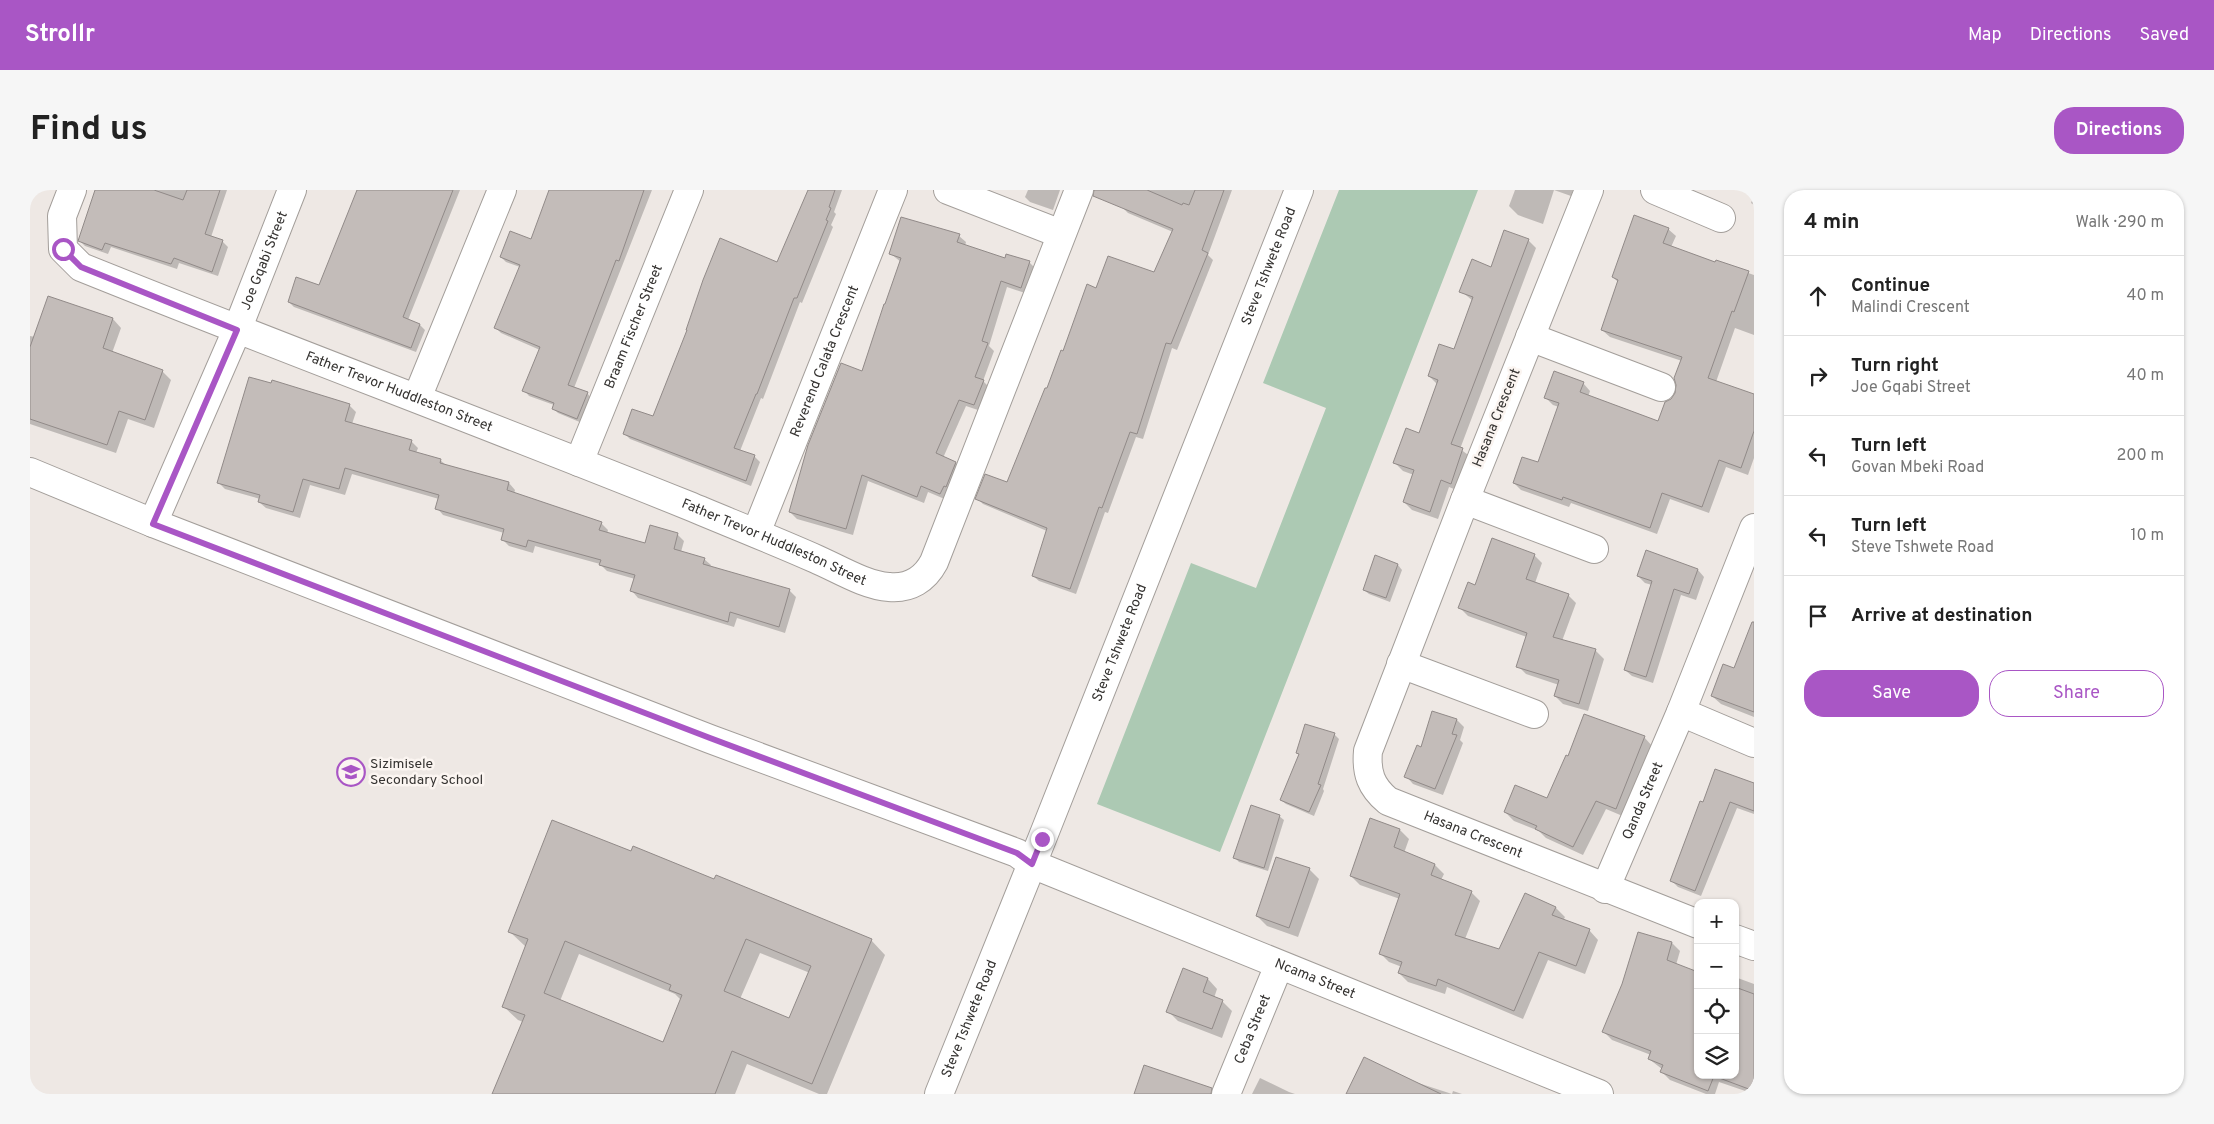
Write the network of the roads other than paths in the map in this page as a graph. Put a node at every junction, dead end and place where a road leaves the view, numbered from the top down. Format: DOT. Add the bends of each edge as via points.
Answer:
graph roads {
  1 [pos="72,190"];
  2 [pos="292,190"];
  3 [pos="502,190"];
  4 [pos="689,190"];
  5 [pos="893,190"];
  6 [pos="948,190"];
  7 [pos="1079,190"];
  8 [pos="1299,190"];
  9 [pos="1589,190"];
  10 [pos="1655,190"];
  11 [pos="1721,218"];
  12 [pos="1061,234"];
  13 [pos="237,330"];
  14 [pos="1530,337"];
  15 [pos="1661,387"];
  16 [pos="417,398"];
  17 [pos="579,462"];
  18 [pos="30,472"];
  19 [pos="1465,500"];
  20 [pos="153,524"];
  21 [pos="756,533"];
  22 [pos="1751,542"];
  23 [pos="1594,549"];
  24 [pos="1401,664"];
  25 [pos="1681,712"];
  26 [pos="1534,714"];
  27 [pos="1754,743"];
  28 [pos="1032,864"];
  29 [pos="1605,888"];
  30 [pos="1694,922"];
  31 [pos="1739,940"];
  32 [pos="1754,946"];
  33 [pos="1279,965"];
  34 [pos="939,1094"];
  35 [pos="1226,1094"];
  36 [pos="1599,1094"];
  1 -- 13 [label="street, Father Trevor Huddleston Street" via="62,216 61,232 63,249 71,259 81,267"];
  2 -- 13 [label="street, Joe Gqabi Street"];
  3 -- 16 [label="street"];
  4 -- 17 [label="street, Braam Fischer Street"];
  5 -- 21 [label="street, Reverend Calata Crescent"];
  6 -- 12 [label="street"];
  7 -- 12 [label="street, Father Trevor Huddleston Street"];
  8 -- 28 [label="street, Steve Tshwete Road"];
  9 -- 14 [label="street, Hasana Crescent"];
  10 -- 11 [label="street"];
  12 -- 21 [label="street, Father Trevor Huddleston Street" via="928,574 906,586 889,588 876,585"];
  13 -- 16 [label="street, Father Trevor Huddleston Street"];
  13 -- 20 [label="street, Joe Gqabi Street"];
  14 -- 15 [label="street"];
  14 -- 19 [label="street, Hasana Crescent"];
  16 -- 17 [label="street, Father Trevor Huddleston Street"];
  17 -- 21 [label="street, Father Trevor Huddleston Street"];
  18 -- 20 [label="street, Ncama Street"];
  19 -- 23 [label="street"];
  19 -- 24 [label="street, Hasana Crescent"];
  20 -- 28 [label="street, Ncama Street" via="1017,853"];
  22 -- 25 [label="street, Qanda Street"];
  24 -- 26 [label="street"];
  24 -- 29 [label="street, Hasana Crescent" via="1368,751 1370,779 1377,792 1388,801"];
  25 -- 27 [label="street"];
  25 -- 29 [label="street, Qanda Street"];
  28 -- 33 [label="street, Ncama Street"];
  28 -- 34 [label="street, Steve Tshwete Road"];
  29 -- 30 [label="street, Hasana Crescent"];
  31 -- 32 [label="street"];
  33 -- 35 [label="street, Ceba Street"];
  33 -- 36 [label="street, Ncama Street"];
}
